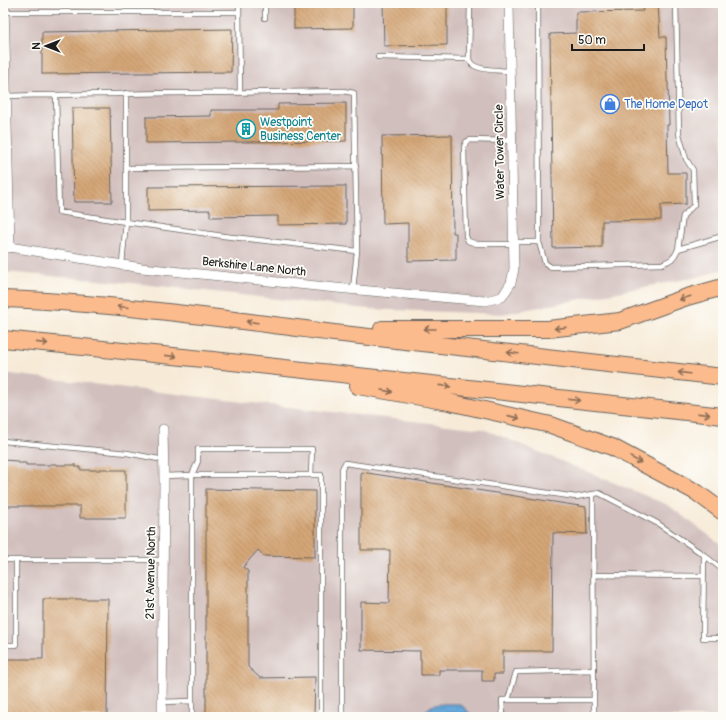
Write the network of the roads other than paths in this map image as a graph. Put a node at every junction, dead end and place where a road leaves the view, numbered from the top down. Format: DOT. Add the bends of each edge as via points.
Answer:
graph roads {
  1 [pos="3,3"];
  2 [pos="239,3"];
  3 [pos="265,3"];
  4 [pos="470,3"];
  5 [pos="509,3"];
  6 [pos="538,3"];
  7 [pos="676,3"];
  8 [pos="3,12"];
  9 [pos="239,12"];
  10 [pos="265,18"];
  11 [pos="3,38"];
  12 [pos="378,57"];
  13 [pos="469,59"];
  14 [pos="510,71"];
  15 [pos="126,93"];
  16 [pos="240,93"];
  17 [pos="56,95"];
  18 [pos="5,96"];
  19 [pos="512,141"];
  20 [pos="356,166"];
  21 [pos="126,168"];
  22 [pos="126,222"];
  23 [pos="723,236"];
  24 [pos="539,242"];
  25 [pos="514,243"];
  26 [pos="6,246"];
  27 [pos="678,249"];
  28 [pos="357,251"];
  29 [pos="122,264"];
  30 [pos="723,287"];
  31 [pos="353,289"];
  32 [pos="502,297"];
  33 [pos="3,299"];
  34 [pos="291,326"];
  35 [pos="3,339"];
  36 [pos="309,371"];
  37 [pos="723,377"];
  38 [pos="723,416"];
  39 [pos="163,429"];
  40 [pos="3,441"];
  41 [pos="164,460"];
  42 [pos="192,475"];
  43 [pos="311,475"];
  44 [pos="164,476"];
  45 [pos="593,494"];
  46 [pos="723,512"];
  47 [pos="704,555"];
  48 [pos="3,560"];
  49 [pos="16,560"];
  50 [pos="163,560"];
  51 [pos="723,570"];
  52 [pos="593,575"];
  53 [pos="704,576"];
  54 [pos="723,638"];
  55 [pos="3,644"];
  56 [pos="594,670"];
  57 [pos="508,700"];
  58 [pos="594,700"];
  59 [pos="192,701"];
  60 [pos="162,702"];
  61 [pos="162,717"];
  62 [pos="192,717"];
  63 [pos="321,717"];
  64 [pos="342,717"];
  65 [pos="503,717"];
  66 [pos="594,717"];
  1 -- 8 [label="street"];
  2 -- 9 [label="lane"];
  3 -- 10 [label="lane"];
  4 -- 13 [label="lane"];
  5 -- 14 [label="street, Water Tower Circle"];
  6 -- 24 [label="lane"];
  7 -- 27 [label="lane" via="679,134 686,159 693,170 694,205 683,216"];
  8 -- 9 [label="lane"];
  8 -- 11 [label="street"];
  9 -- 16 [label="lane"];
  11 -- 18 [label="street"];
  12 -- 13 [label="lane"];
  13 -- 14 [label="lane" via="473,66 482,69"];
  14 -- 19 [label="street, Water Tower Circle"];
  15 -- 16 [label="lane"];
  15 -- 17 [label="lane"];
  15 -- 21 [label="lane"];
  16 -- 20 [label="lane" via="354,93"];
  17 -- 18 [label="lane"];
  17 -- 22 [label="lane" via="59,212"];
  18 -- 26 [label="street"];
  19 -- 25 [label="street, Water Tower Circle"];
  19 -- 25 [label="lane" via="470,140 464,147 468,241 477,244"];
  20 -- 21 [label="lane"];
  20 -- 28 [label="lane"];
  21 -- 22 [label="lane"];
  22 -- 28 [label="lane"];
  22 -- 29 [label="lane"];
  23 -- 27 [label="lane"];
  24 -- 25 [label="lane"];
  24 -- 27 [label="lane" via="544,262 551,267 662,264 676,256"];
  25 -- 32 [label="street, Water Tower Circle" via="511,283"];
  26 -- 29 [label="street, Berkshire Lane North"];
  28 -- 31 [label="lane"];
  29 -- 31 [label="street, Berkshire Lane North"];
  30 -- 34 [label="highway, one-way" via="620,321 548,329 374,329"];
  31 -- 32 [label="street, Berkshire Lane North" via="485,301"];
  34 -- 33 [label="highway, one-way" via="126,308"];
  37 -- 34 [label="highway, one-way"];
  35 -- 36 [label="highway, one-way"];
  36 -- 38 [label="highway, one-way"];
  36 -- 46 [label="highway, one-way" via="337,382 449,402 551,425 612,447 696,492"];
  39 -- 41 [label="street, 21st Avenue North"];
  40 -- 41 [label="lane" via="128,453"];
  41 -- 44 [label="street, 21st Avenue North"];
  42 -- 43 [label="lane"];
  42 -- 43 [label="lane" via="198,461 198,449 312,449"];
  42 -- 44 [label="lane"];
  42 -- 59 [label="lane"];
  43 -- 63 [label="lane" via="321,475"];
  44 -- 50 [label="street, 21st Avenue North"];
  45 -- 47 [label="lane" via="599,493 657,523"];
  45 -- 52 [label="lane"];
  45 -- 64 [label="lane" via="576,497 345,463 342,469"];
  47 -- 51 [label="lane"];
  47 -- 53 [label="lane"];
  48 -- 49 [label="lane"];
  49 -- 50 [label="lane"];
  49 -- 55 [label="lane" via="16,645"];
  50 -- 60 [label="street, 21st Avenue North"];
  52 -- 53 [label="lane"];
  52 -- 56 [label="lane"];
  53 -- 54 [label="lane" via="703,638"];
  56 -- 57 [label="lane" via="516,672"];
  56 -- 58 [label="lane"];
  57 -- 58 [label="lane"];
  57 -- 65 [label="lane" via="502,700"];
  58 -- 66 [label="lane"];
  59 -- 60 [label="lane"];
  59 -- 62 [label="lane"];
  60 -- 61 [label="street, 21st Avenue North"];
}
